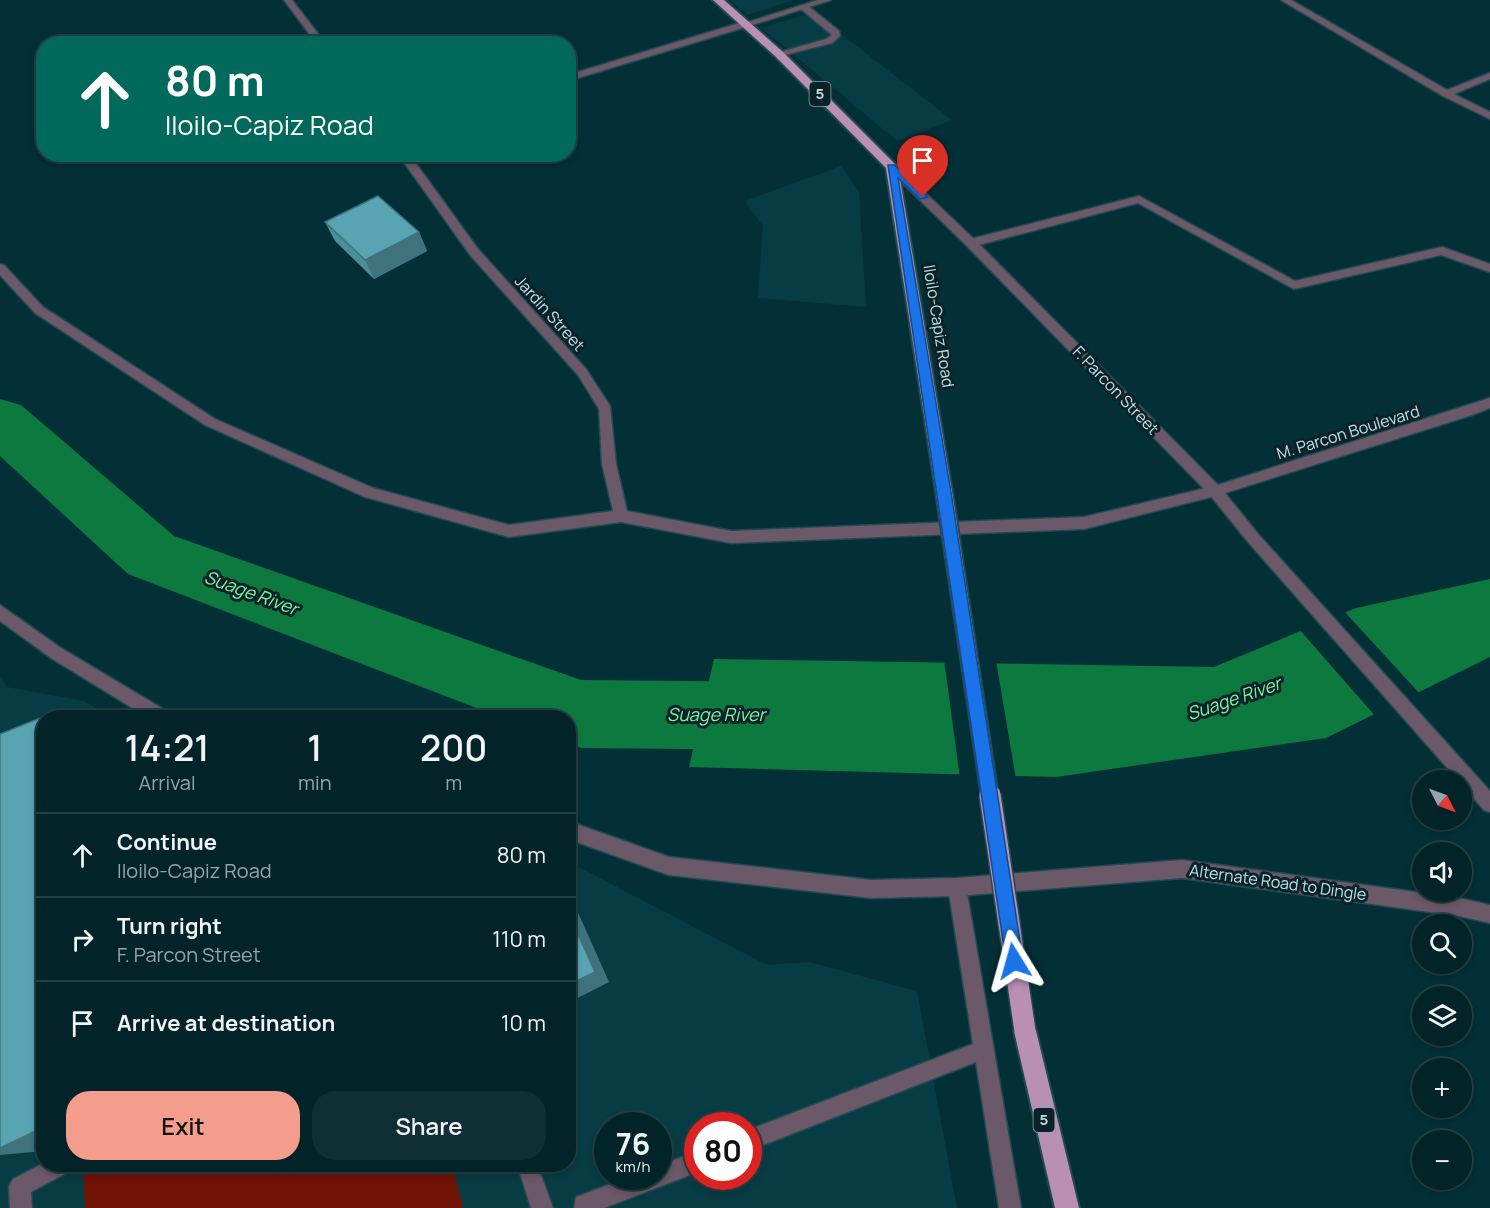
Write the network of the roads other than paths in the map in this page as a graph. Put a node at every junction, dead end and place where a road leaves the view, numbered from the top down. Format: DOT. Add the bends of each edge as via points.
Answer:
graph roads {
  1 [pos="288,0"];
  2 [pos="718,0"];
  3 [pos="827,0"];
  4 [pos="1285,0"];
  5 [pos="804,7"];
  6 [pos="746,24"];
  7 [pos="316,36"];
  8 [pos="780,55"];
  9 [pos="576,76"];
  10 [pos="1490,76"];
  11 [pos="1446,94"];
  12 [pos="1490,116"];
  13 [pos="409,162"];
  14 [pos="892,166"];
  15 [pos="971,243"];
  16 [pos="0,268"];
  17 [pos="1490,268"];
  18 [pos="1490,402"];
  19 [pos="1215,491"];
  20 [pos="621,516"];
  21 [pos="0,612"];
  22 [pos="150,710"];
  23 [pos="1490,804"];
  24 [pos="576,833"];
  25 [pos="957,887"];
  26 [pos="1490,914"];
  27 [pos="985,1049"];
  28 [pos="762,1136"];
  29 [pos="684,1167"];
  30 [pos="47,1172"];
  31 [pos="530,1172"];
  32 [pos="582,1207"];
  33 [pos="21,1208"];
  34 [pos="542,1208"];
  35 [pos="1010,1208"];
  36 [pos="1067,1208"];
  1 -- 7 [label="street"];
  2 -- 6 [label="highway, F. Parcon Street / 5"];
  3 -- 5 [label="street"];
  4 -- 11 [label="street"];
  5 -- 6 [label="street"];
  5 -- 8 [label="street" via="836,36"];
  6 -- 8 [label="highway, F. Parcon Street / 5"];
  6 -- 9 [label="street"];
  8 -- 14 [label="highway, F. Parcon Street / 5"];
  10 -- 11 [label="street"];
  11 -- 12 [label="street"];
  13 -- 20 [label="street, Jardin Street" via="474,252 582,372 605,409 609,464"];
  14 -- 15 [label="street, F. Parcon Street / 5"];
  14 -- 36 [label="highway, Iloilo-Capiz Road / 5, bridge" via="1025,1031"];
  15 -- 17 [label="street" via="1139,199 1294,285 1442,251"];
  15 -- 19 [label="street, F. Parcon Street / 5"];
  16 -- 20 [label="street, M. Parcon Boulevard" via="39,310 210,422 354,488 509,531"];
  18 -- 19 [label="street, M. Parcon Boulevard"];
  19 -- 20 [label="street, M. Parcon Boulevard" via="1084,524 968,529 731,537"];
  19 -- 23 [label="street, F. Parcon Street / 5"];
  21 -- 22 [label="street" via="56,653"];
  24 -- 25 [label="street, Alternate Road to Dingle" via="669,866 871,890"];
  25 -- 26 [label="street, Alternate Road to Dingle" via="1182,869"];
  25 -- 27 [label="street"];
  27 -- 28 [label="street"];
  27 -- 35 [label="street"];
  29 -- 32 [label="street"];
  30 -- 33 [label="street" via="20,1186"];
  31 -- 34 [label="street"];
}
